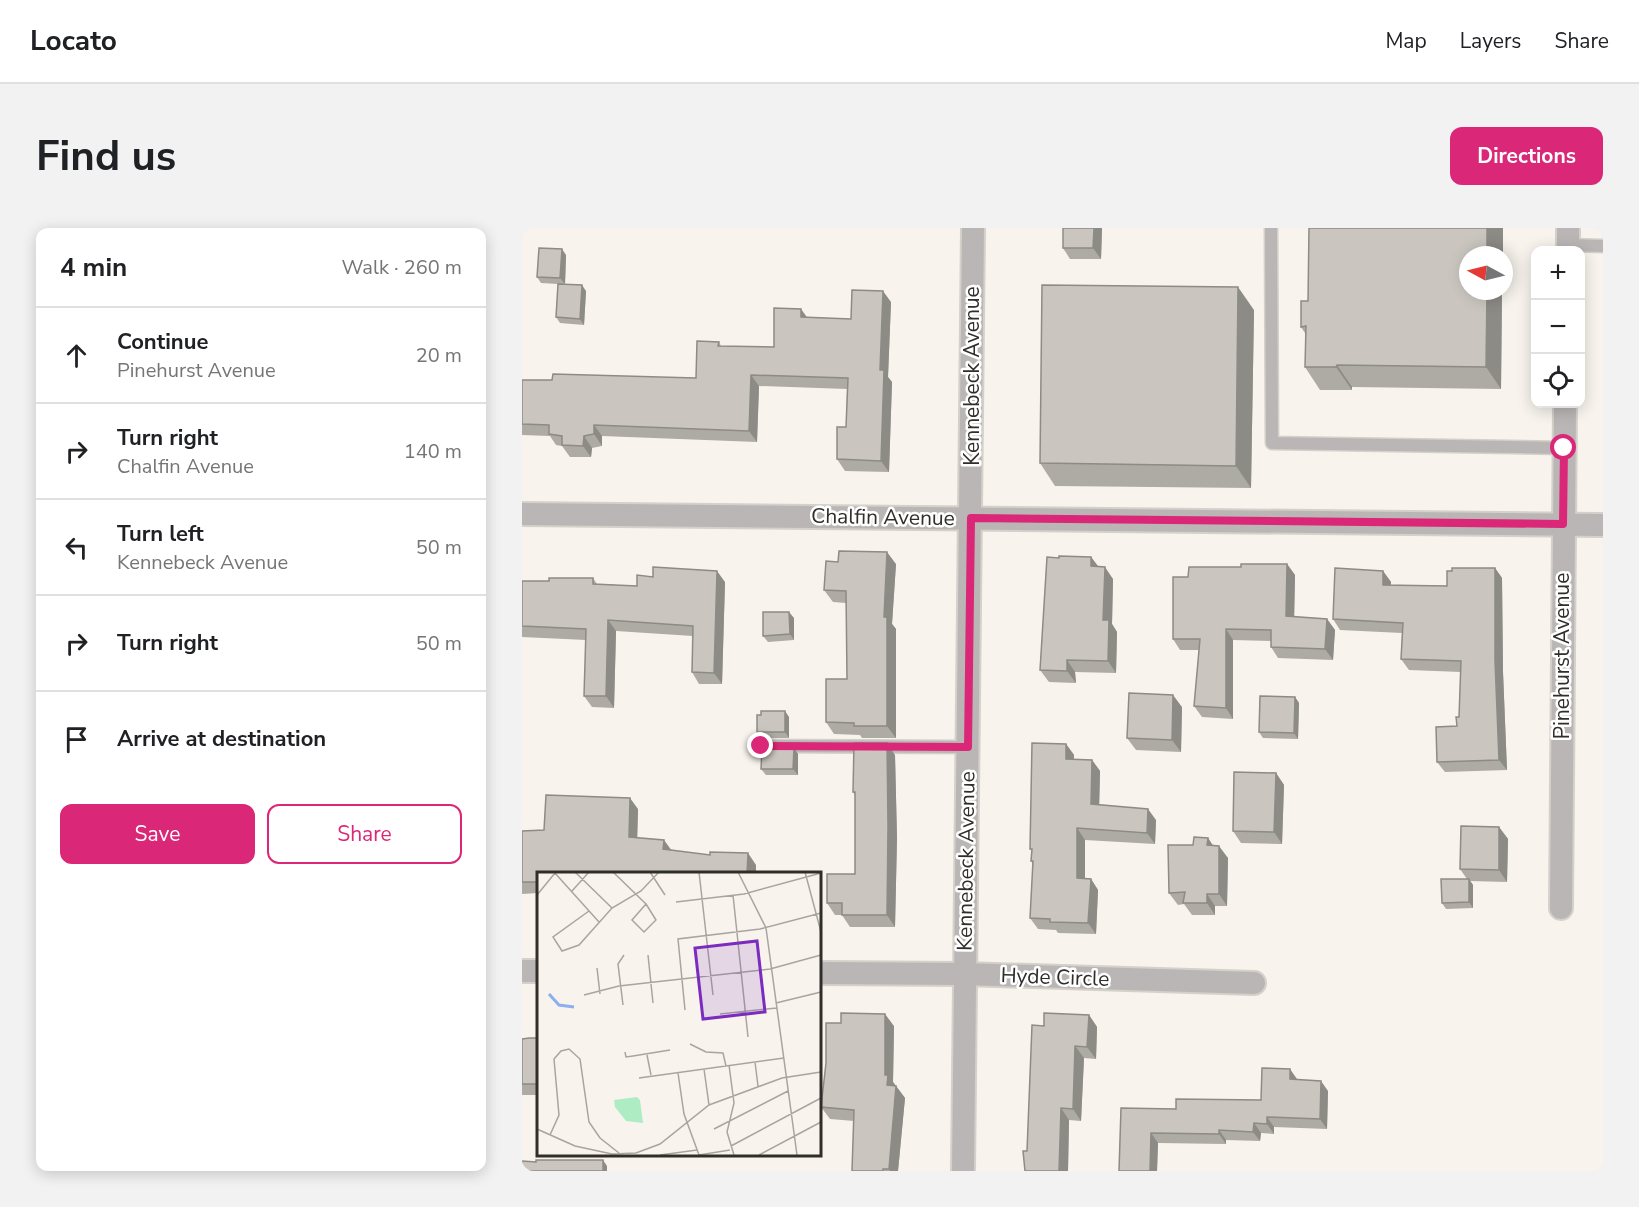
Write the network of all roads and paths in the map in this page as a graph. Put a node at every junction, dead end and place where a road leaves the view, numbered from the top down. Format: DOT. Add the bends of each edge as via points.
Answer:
graph roads {
  1 [pos="973,228"];
  2 [pos="1271,228"];
  3 [pos="1568,241"];
  4 [pos="1603,246"];
  5 [pos="1565,408"];
  6 [pos="1564,448"];
  7 [pos="522,514"];
  8 [pos="971,518"];
  9 [pos="1563,524"];
  10 [pos="1603,525"];
  11 [pos="761,746"];
  12 [pos="968,747"];
  13 [pos="1561,908"];
  14 [pos="820,973"];
  15 [pos="965,974"];
  16 [pos="1254,983"];
  17 [pos="963,1171"];
  1 -- 8 [label="street, Kennebeck Avenue"];
  2 -- 6 [label="lane" via="1272,443"];
  3 -- 4 [label="lane"];
  5 -- 6 [label="street, Pinehurst Avenue"];
  6 -- 9 [label="street, Pinehurst Avenue"];
  7 -- 8 [label="street, Chalfin Avenue"];
  8 -- 9 [label="street, Chalfin Avenue"];
  8 -- 12 [label="street, Kennebeck Avenue"];
  9 -- 10 [label="street, Chalfin Avenue"];
  9 -- 13 [label="street, Pinehurst Avenue"];
  11 -- 12 [label="lane"];
  12 -- 15 [label="street, Kennebeck Avenue"];
  14 -- 15 [label="street, Hyde Circle"];
  15 -- 16 [label="street, Hyde Circle"];
  15 -- 17 [label="street, Kennebeck Avenue"];
}
